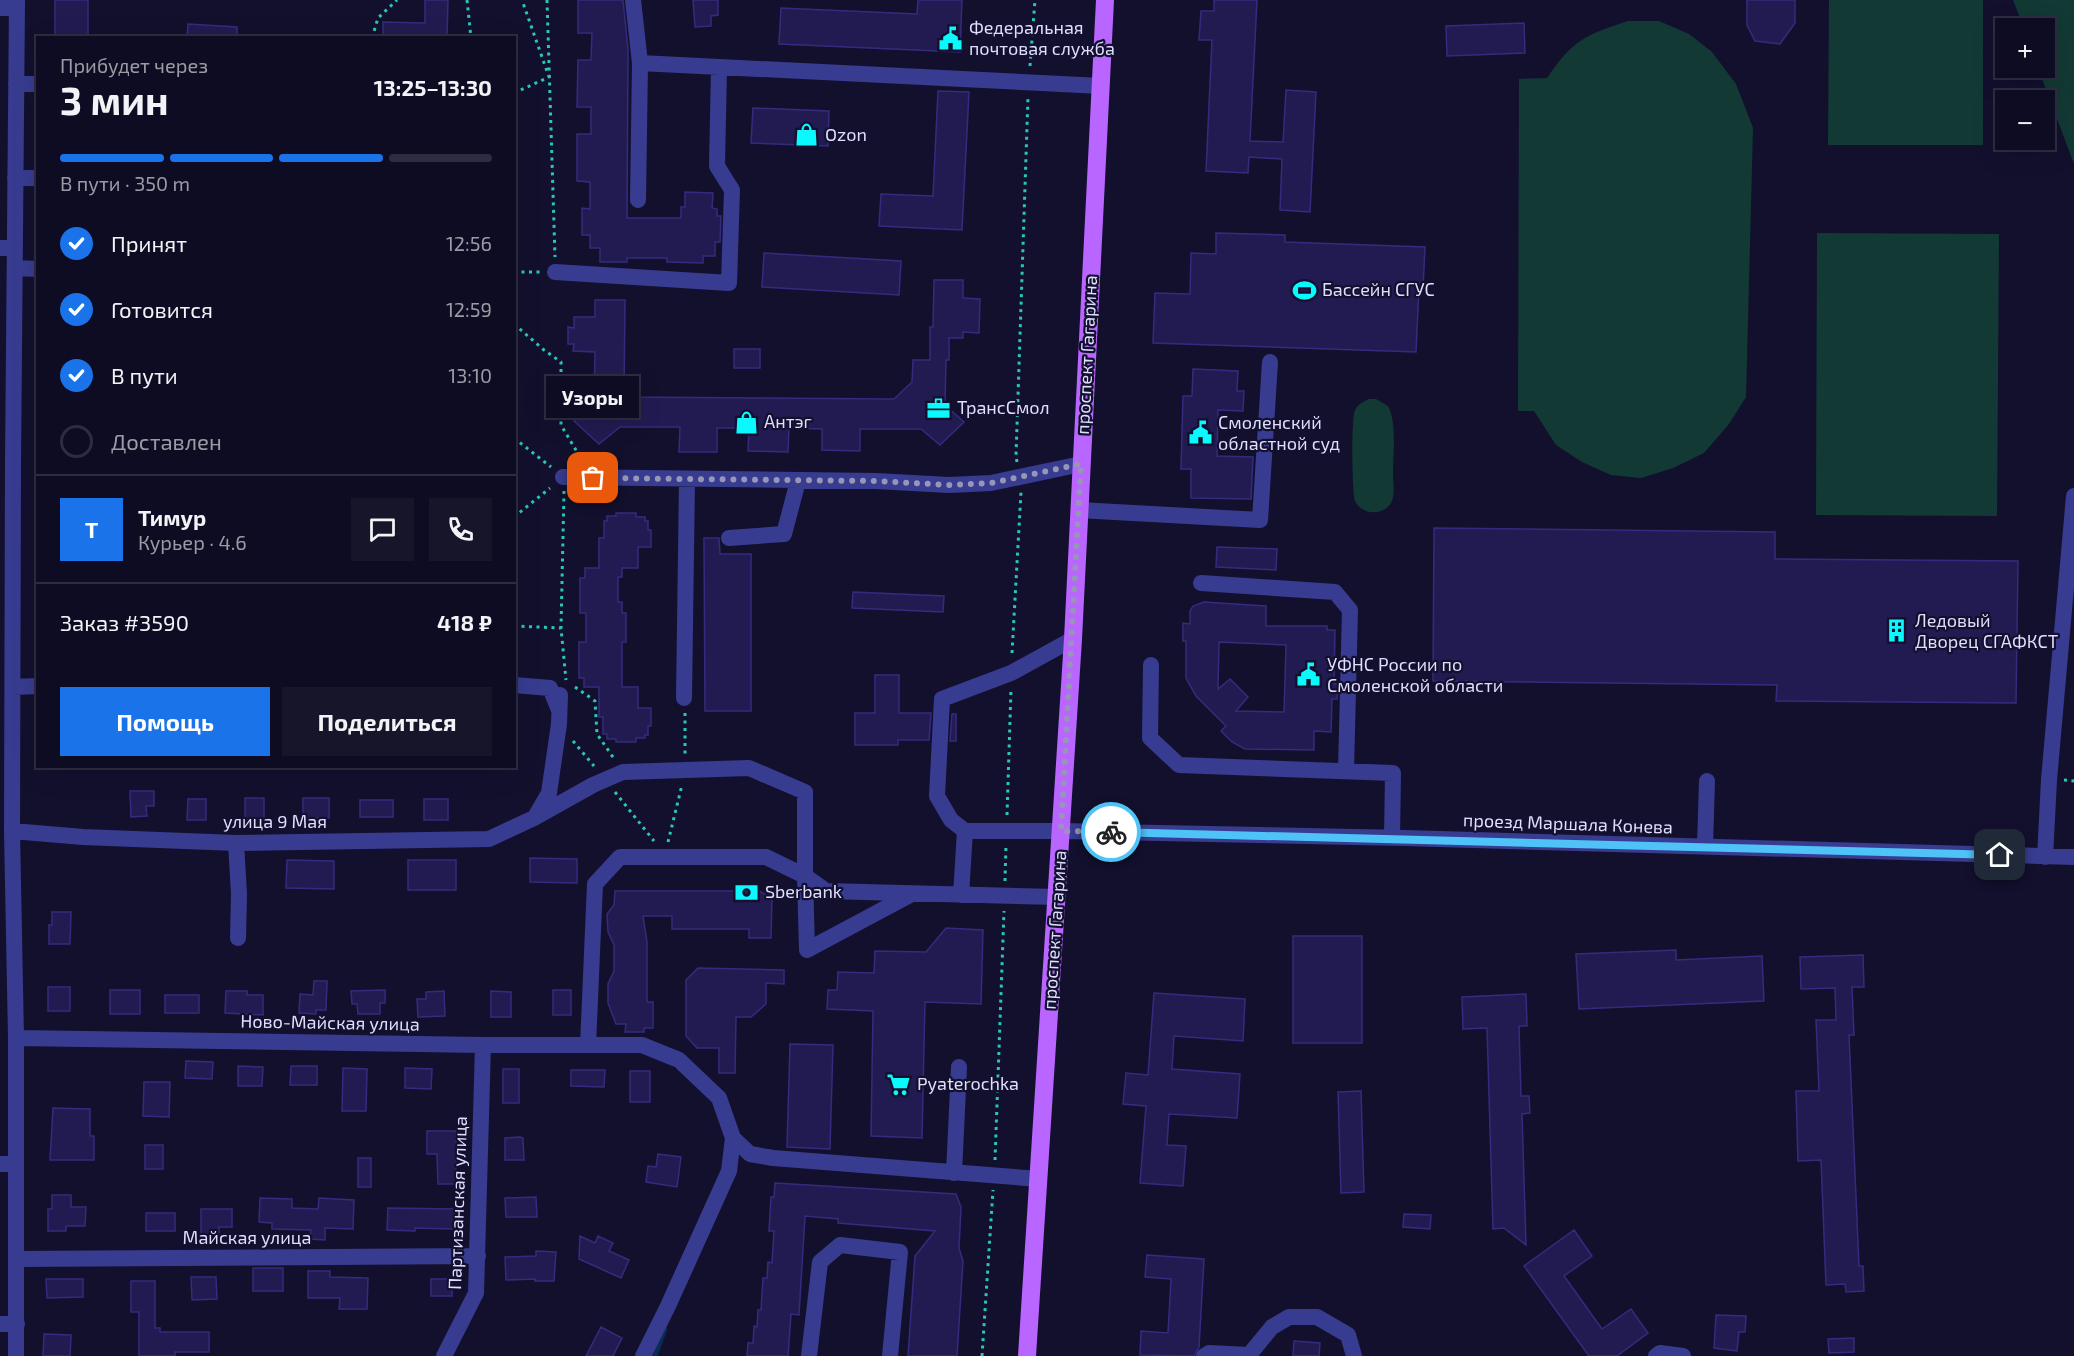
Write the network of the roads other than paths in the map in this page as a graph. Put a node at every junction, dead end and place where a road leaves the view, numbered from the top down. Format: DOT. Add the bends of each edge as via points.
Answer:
graph roads {
  1 [pos="633,0"];
  2 [pos="1105,0"];
  3 [pos="11,5"];
  4 [pos="640,63"];
  5 [pos="719,67"];
  6 [pos="16,84"];
  7 [pos="36,84"];
  8 [pos="1101,86"];
  9 [pos="15,178"];
  10 [pos="36,178"];
  11 [pos="638,200"];
  12 [pos="8,248"];
  13 [pos="15,268"];
  14 [pos="36,269"];
  15 [pos="555,272"];
  16 [pos="8,299"];
  17 [pos="1270,362"];
  18 [pos="7,416"];
  19 [pos="13,464"];
  20 [pos="1081,464"];
  21 [pos="563,477"];
  22 [pos="0,478"];
  23 [pos="687,480"];
  24 [pos="798,481"];
  25 [pos="2074,496"];
  26 [pos="1079,510"];
  27 [pos="729,538"];
  28 [pos="1201,582"];
  29 [pos="7,618"];
  30 [pos="1073,639"];
  31 [pos="1151,665"];
  32 [pos="516,685"];
  33 [pos="36,686"];
  34 [pos="13,687"];
  35 [pos="684,698"];
  36 [pos="6,741"];
  37 [pos="1346,771"];
  38 [pos="1707,781"];
  39 [pos="534,818"];
  40 [pos="12,831"];
  41 [pos="965,831"];
  42 [pos="1061,831"];
  43 [pos="1392,838"];
  44 [pos="236,843"];
  45 [pos="1705,847"];
  46 [pos="2045,857"];
  47 [pos="2074,857"];
  48 [pos="805,876"];
  49 [pos="912,894"];
  50 [pos="961,895"];
  51 [pos="1057,897"];
  52 [pos="7,920"];
  53 [pos="238,938"];
  54 [pos="16,1038"];
  55 [pos="483,1045"];
  56 [pos="588,1045"];
  57 [pos="958,1067"];
  58 [pos="733,1138"];
  59 [pos="8,1164"];
  60 [pos="954,1173"];
  61 [pos="1039,1179"];
  62 [pos="478,1256"];
  63 [pos="16,1259"];
  64 [pos="8,1324"];
  65 [pos="16,1356"];
  66 [pos="444,1356"];
  67 [pos="643,1356"];
  68 [pos="809,1356"];
  69 [pos="890,1356"];
  70 [pos="1027,1356"];
  71 [pos="1204,1356"];
  72 [pos="1354,1356"];
  73 [pos="1656,1356"];
  74 [pos="1683,1356"];
  1 -- 4 [label="street"];
  2 -- 8 [label="main road, проспект Гагарина"];
  3 -- 6 [label="street"];
  4 -- 5 [label="street"];
  4 -- 11 [label="street"];
  5 -- 8 [label="street"];
  5 -- 15 [label="street" via="717,166 732,190 729,283"];
  6 -- 7 [label="street"];
  6 -- 9 [label="street"];
  8 -- 20 [label="main road, проспект Гагарина"];
  9 -- 10 [label="street"];
  9 -- 12 [label="street"];
  12 -- 13 [label="street"];
  13 -- 14 [label="street"];
  13 -- 16 [label="street"];
  16 -- 18 [label="street"];
  17 -- 26 [label="street" via="1260,520"];
  18 -- 19 [label="street"];
  19 -- 22 [label="street"];
  19 -- 29 [label="street"];
  20 -- 24 [label="street" via="991,483"];
  20 -- 26 [label="main road, проспект Гагарина"];
  21 -- 23 [label="street"];
  23 -- 24 [label="street"];
  23 -- 35 [label="street"];
  24 -- 27 [label="street" via="784,534"];
  25 -- 46 [label="street"];
  26 -- 30 [label="main road, проспект Гагарина"];
  28 -- 37 [label="street" via="1335,592 1350,610"];
  29 -- 34 [label="street"];
  30 -- 41 [label="street" via="1011,673 942,699 937,796 951,819"];
  30 -- 42 [label="main road, проспект Гагарина"];
  31 -- 37 [label="street" via="1150,738 1179,765"];
  32 -- 39 [label="street" via="550,687 561,702 549,793"];
  33 -- 34 [label="street"];
  34 -- 36 [label="street"];
  36 -- 40 [label="street"];
  37 -- 43 [label="street" via="1393,773"];
  38 -- 45 [label="street"];
  39 -- 44 [label="street, улица 9 Мая" via="489,839"];
  39 -- 48 [label="street, улица 9 Мая" via="623,772 749,768 805,792"];
  40 -- 44 [label="street, улица 9 Мая"];
  40 -- 52 [label="street"];
  41 -- 42 [label="street, проезд Маршала Конева"];
  41 -- 50 [label="street"];
  42 -- 43 [label="street, проезд Маршала Конева"];
  42 -- 51 [label="main road, проспект Гагарина"];
  43 -- 45 [label="street, проезд Маршала Конева"];
  44 -- 53 [label="street"];
  45 -- 46 [label="street, проезд Маршала Конева"];
  46 -- 47 [label="street, проезд Маршала Конева"];
  48 -- 49 [label="street" via="826,891"];
  48 -- 49 [label="street" via="807,950"];
  48 -- 56 [label="street" via="766,857 620,857 595,884"];
  49 -- 50 [label="street"];
  50 -- 51 [label="street"];
  51 -- 61 [label="main road, проспект Гагарина"];
  52 -- 54 [label="street"];
  54 -- 55 [label="street, Ново-Майская улица"];
  54 -- 59 [label="street"];
  55 -- 56 [label="street, Ново-Майская улица"];
  55 -- 62 [label="street, Партизанская улица"];
  56 -- 58 [label="street, Ново-Майская улица" via="642,1045 679,1060 719,1098"];
  57 -- 60 [label="street"];
  58 -- 60 [label="street" via="750,1154 773,1158"];
  58 -- 67 [label="street" via="729,1170"];
  59 -- 63 [label="street"];
  60 -- 61 [label="street"];
  61 -- 70 [label="main road, проспект Гагарина"];
  62 -- 63 [label="street, Майская улица"];
  62 -- 66 [label="street, Партизанская улица" via="476,1293"];
  63 -- 64 [label="street"];
  64 -- 65 [label="street"];
  68 -- 69 [label="street" via="820,1262 840,1245 900,1252"];
  71 -- 72 [label="street" via="1249,1355 1272,1327 1289,1317 1317,1317 1348,1335"];
  73 -- 74 [label="street"];
}
